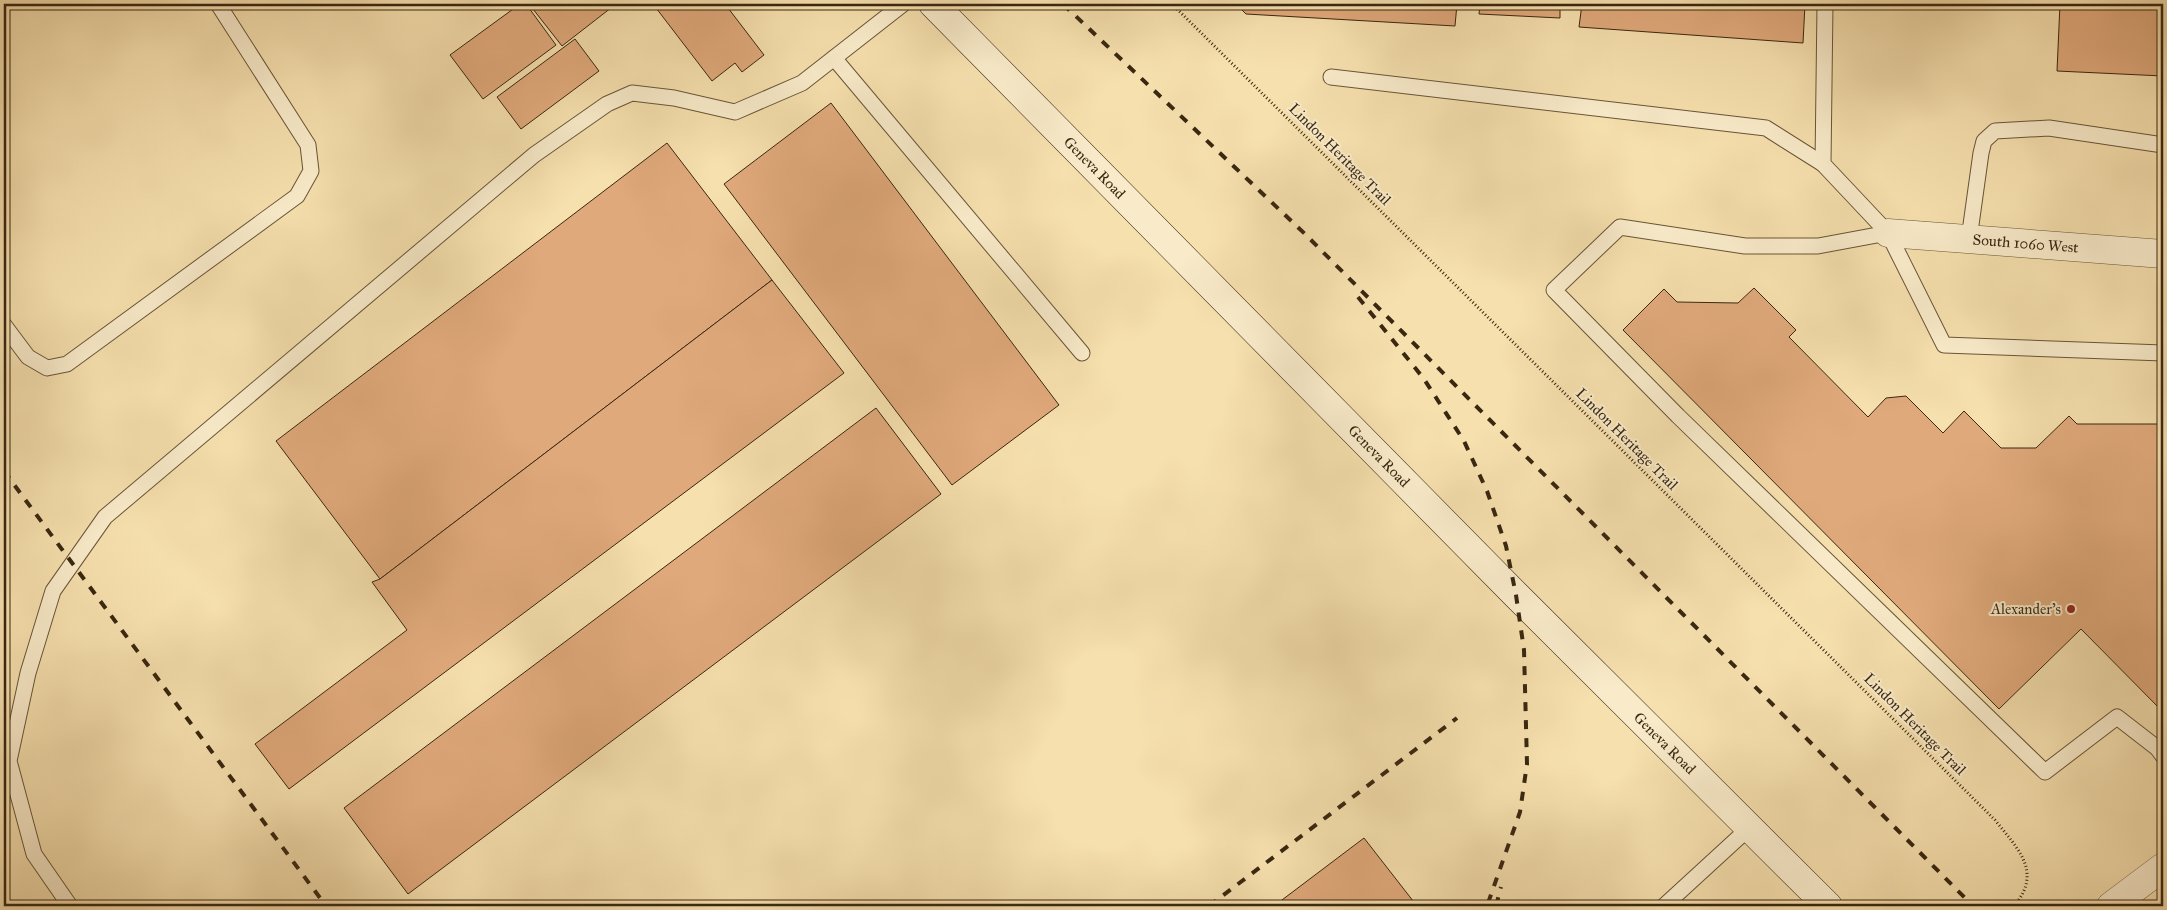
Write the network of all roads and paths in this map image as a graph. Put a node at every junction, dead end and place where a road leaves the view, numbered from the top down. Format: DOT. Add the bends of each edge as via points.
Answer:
graph roads {
  1 [pos="218,4"];
  2 [pos="903,4"];
  3 [pos="933,4"];
  4 [pos="1172,4"];
  5 [pos="1825,4"];
  6 [pos="834,58"];
  7 [pos="1331,77"];
  8 [pos="2163,145"];
  9 [pos="1823,164"];
  10 [pos="1888,233"];
  11 [pos="1968,239"];
  12 [pos="2163,254"];
  13 [pos="4,325"];
  14 [pos="1082,353"];
  15 [pos="2163,353"];
  16 [pos="2163,756"];
  17 [pos="1749,828"];
  18 [pos="2163,867"];
  19 [pos="70,906"];
  20 [pos="1664,906"];
  21 [pos="1828,906"];
  22 [pos="2014,906"];
  23 [pos="2111,906"];
  1 -- 13 [label="lane" via="308,145 311,172 297,196 67,364 47,368 28,357"];
  2 -- 6 [label="lane"];
  3 -- 17 [label="main road, Geneva Road"];
  4 -- 22 [label="path, Lindon Heritage Trail" via="1995,820 2022,856 2029,876 2023,896"];
  5 -- 9 [label="lane"];
  6 -- 14 [label="lane"];
  6 -- 19 [label="lane" via="802,83 735,112 632,92 607,104 534,155 105,517 53,591 28,673 9,760 34,854"];
  7 -- 9 [label="lane" via="1766,128"];
  8 -- 11 [label="lane" via="2049,128 1995,131 1984,141"];
  9 -- 10 [label="lane"];
  10 -- 11 [label="main road, South 1060 West"];
  10 -- 15 [label="lane" via="1944,345"];
  10 -- 16 [label="lane" via="1818,246 1745,246 1620,227 1554,290 1678,416 2045,772 2117,717"];
  11 -- 12 [label="main road, South 1060 West"];
  17 -- 20 [label="lane"];
  17 -- 21 [label="main road, Geneva Road"];
  18 -- 23 [label="main road"];
}
